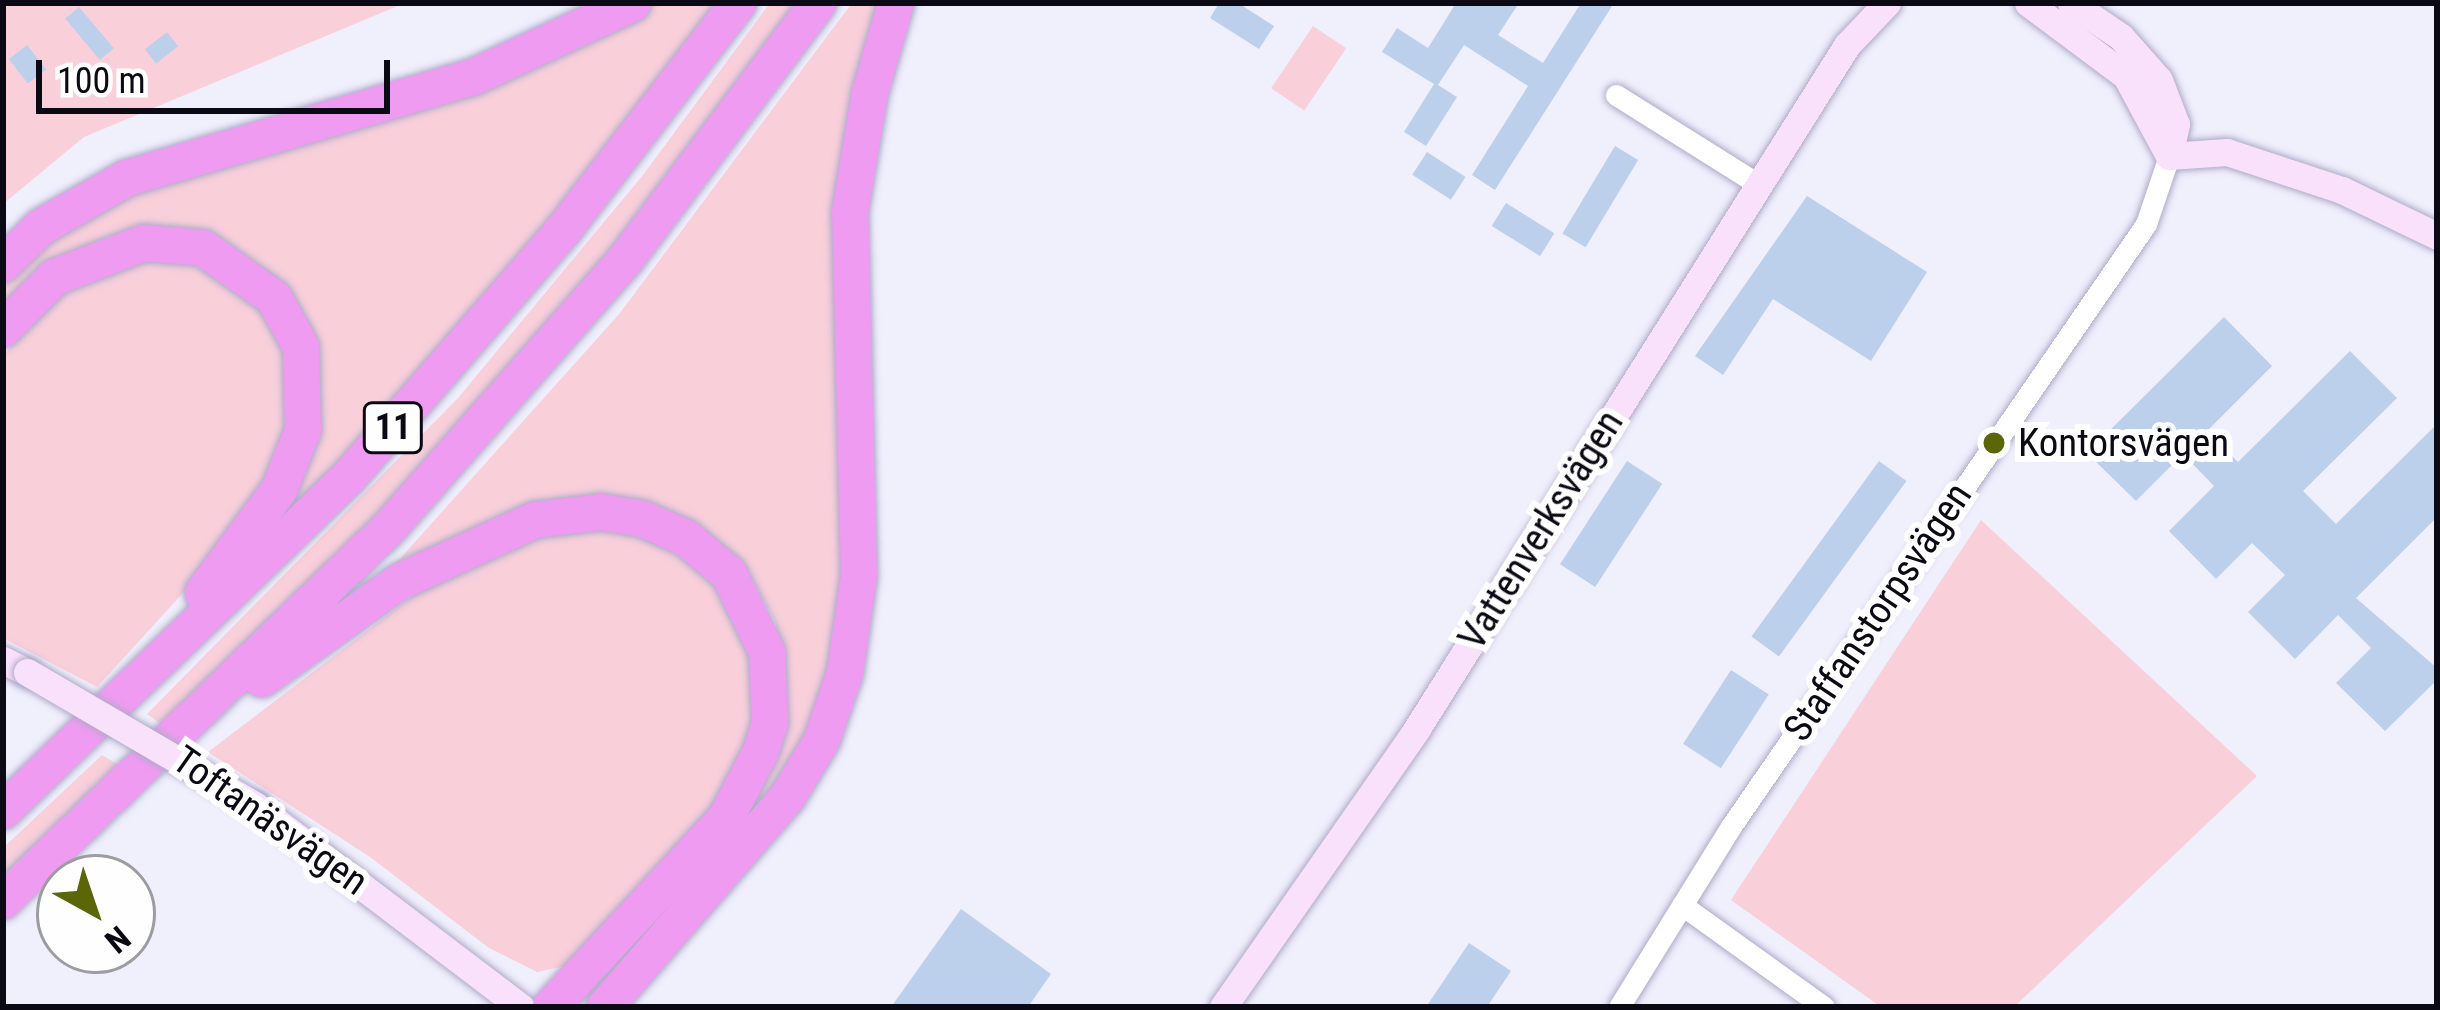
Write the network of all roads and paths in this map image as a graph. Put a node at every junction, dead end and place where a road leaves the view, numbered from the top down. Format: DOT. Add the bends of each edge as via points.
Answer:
graph roads {
  1 [pos="634,3"];
  2 [pos="738,3"];
  3 [pos="818,3"];
  4 [pos="896,3"];
  5 [pos="1865,3"];
  6 [pos="1887,3"];
  7 [pos="2028,3"];
  8 [pos="2071,3"];
  9 [pos="1847,45"];
  10 [pos="1616,94"];
  11 [pos="2169,155"];
  12 [pos="1758,184"];
  13 [pos="2437,236"];
  14 [pos="3,264"];
  15 [pos="3,329"];
  16 [pos="15,666"];
  17 [pos="180,736"];
  18 [pos="3,808"];
  19 [pos="3,901"];
  20 [pos="1682,904"];
  21 [pos="520,1007"];
  22 [pos="551,1007"];
  23 [pos="605,1007"];
  24 [pos="1223,1007"];
  25 [pos="1619,1007"];
  26 [pos="1824,1007"];
  1 -- 14 [label="highway" via="473,77 127,178 41,227"];
  2 -- 18 [label="highway, 11" via="566,228 348,478"];
  3 -- 17 [label="highway, 11" via="626,259 521,383"];
  4 -- 23 [label="highway" via="870,93 850,212 859,576 845,673 821,740 787,798"];
  5 -- 9 [label="street, Vattenverksvägen"];
  6 -- 9 [label="street, Vattenverksvägen"];
  7 -- 11 [label="street" via="2126,76"];
  8 -- 11 [label="street" via="2121,37 2159,80 2176,124"];
  9 -- 12 [label="street, Vattenverksvägen"];
  10 -- 12 [label="street"];
  11 -- 13 [label="street" via="2228,152 2342,190"];
  11 -- 20 [label="street, Staffanstorpsvägen" via="2146,224"];
  12 -- 24 [label="street, Vattenverksvägen" via="1416,730"];
  15 -- 18 [label="highway" via="83,260 144,243 203,248 254,277 292,322 308,403 293,461 239,548"];
  16 -- 21 [label="street, Toftanäsvägen, bridge" via="256,806"];
  17 -- 19 [label="highway, 11"];
  17 -- 22 [label="highway" via="399,582 500,531 601,512 643,519 708,553 744,594 767,652 770,723 760,753 726,818"];
  20 -- 25 [label="street, Staffanstorpsvägen"];
  20 -- 26 [label="street"];
}
